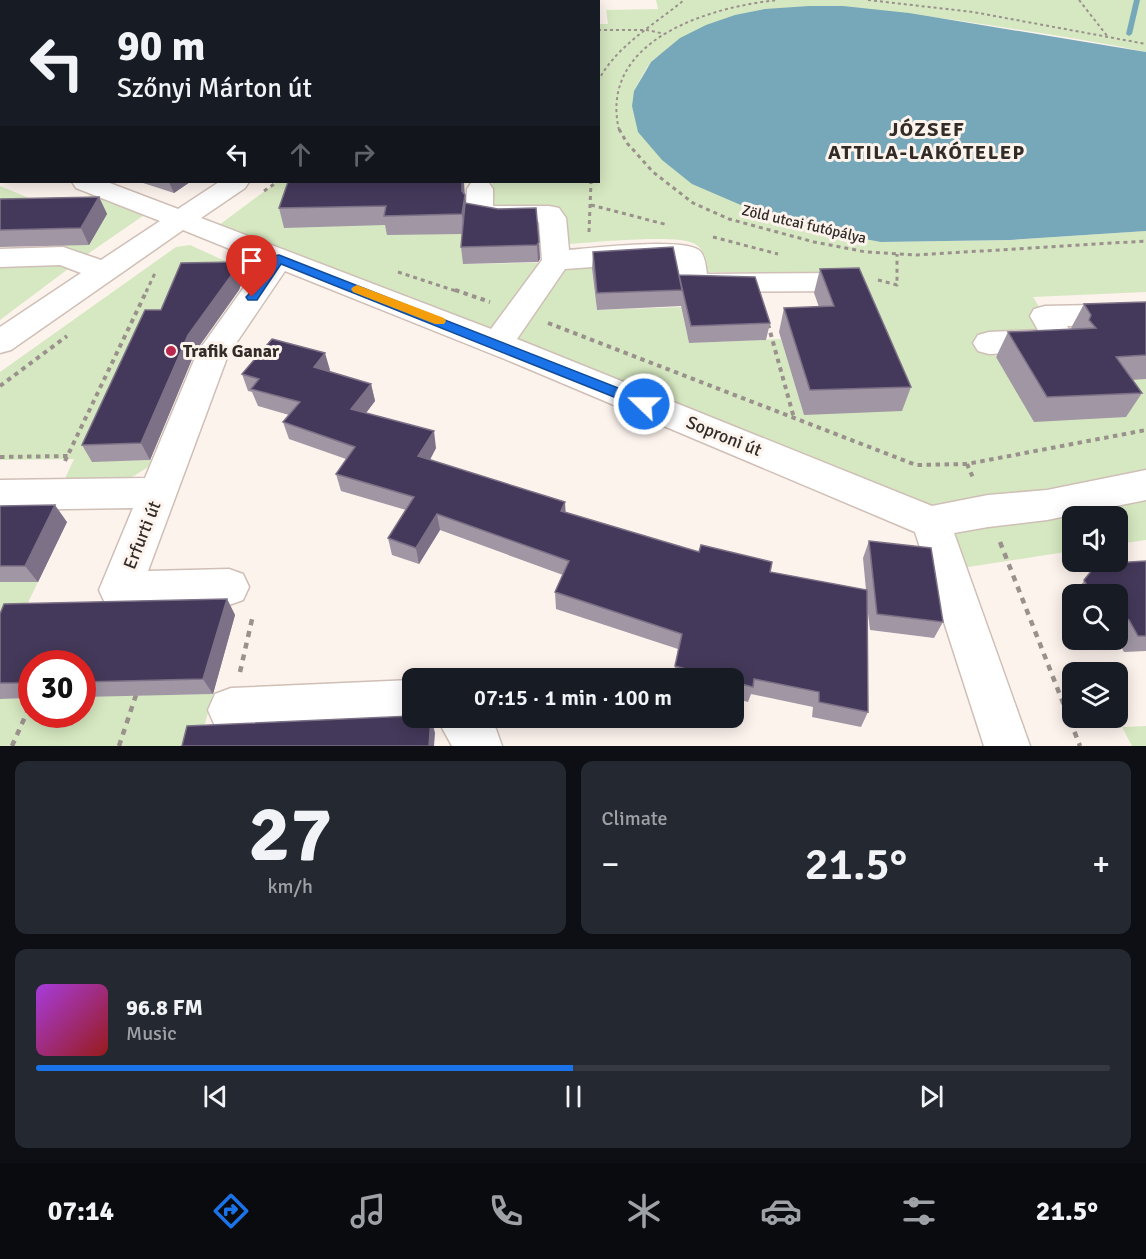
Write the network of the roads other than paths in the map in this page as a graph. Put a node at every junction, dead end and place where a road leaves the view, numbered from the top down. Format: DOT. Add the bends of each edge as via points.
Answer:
graph roads {
  1 [pos="87,183"];
  2 [pos="235,183"];
  3 [pos="480,189"];
  4 [pos="179,220"];
  5 [pos="0,258"];
  6 [pos="279,259"];
  7 [pos="556,261"];
  8 [pos="103,272"];
  9 [pos="846,282"];
  10 [pos="1146,314"];
  11 [pos="0,342"];
  12 [pos="497,344"];
  13 [pos="989,344"];
  14 [pos="1146,485"];
  15 [pos="159,493"];
  16 [pos="0,495"];
  17 [pos="931,522"];
  18 [pos="229,587"];
  19 [pos="402,702"];
  20 [pos="231,710"];
  21 [pos="467,728"];
  22 [pos="480,746"];
  23 [pos="1007,746"];
  1 -- 4 [label="street, Soproni út"];
  2 -- 4 [label="street"];
  3 -- 7 [label="street" via="479,210 484,214 549,214"];
  4 -- 6 [label="street, Soproni út"];
  4 -- 8 [label="street"];
  5 -- 8 [label="street" via="63,256"];
  6 -- 12 [label="street, Soproni út"];
  6 -- 15 [label="street" via="213,353"];
  7 -- 9 [label="street" via="678,252 689,256 694,279 702,283"];
  7 -- 12 [label="street"];
  8 -- 11 [label="street"];
  10 -- 13 [label="street" via="1045,316 1060,340"];
  12 -- 17 [label="street, Soproni út"];
  14 -- 17 [label="street"];
  15 -- 16 [label="street, Erfurti út"];
  15 -- 18 [label="street, Erfurti út" via="120,590"];
  17 -- 23 [label="street"];
  19 -- 20 [label="street"];
  21 -- 22 [label="street"];
}
